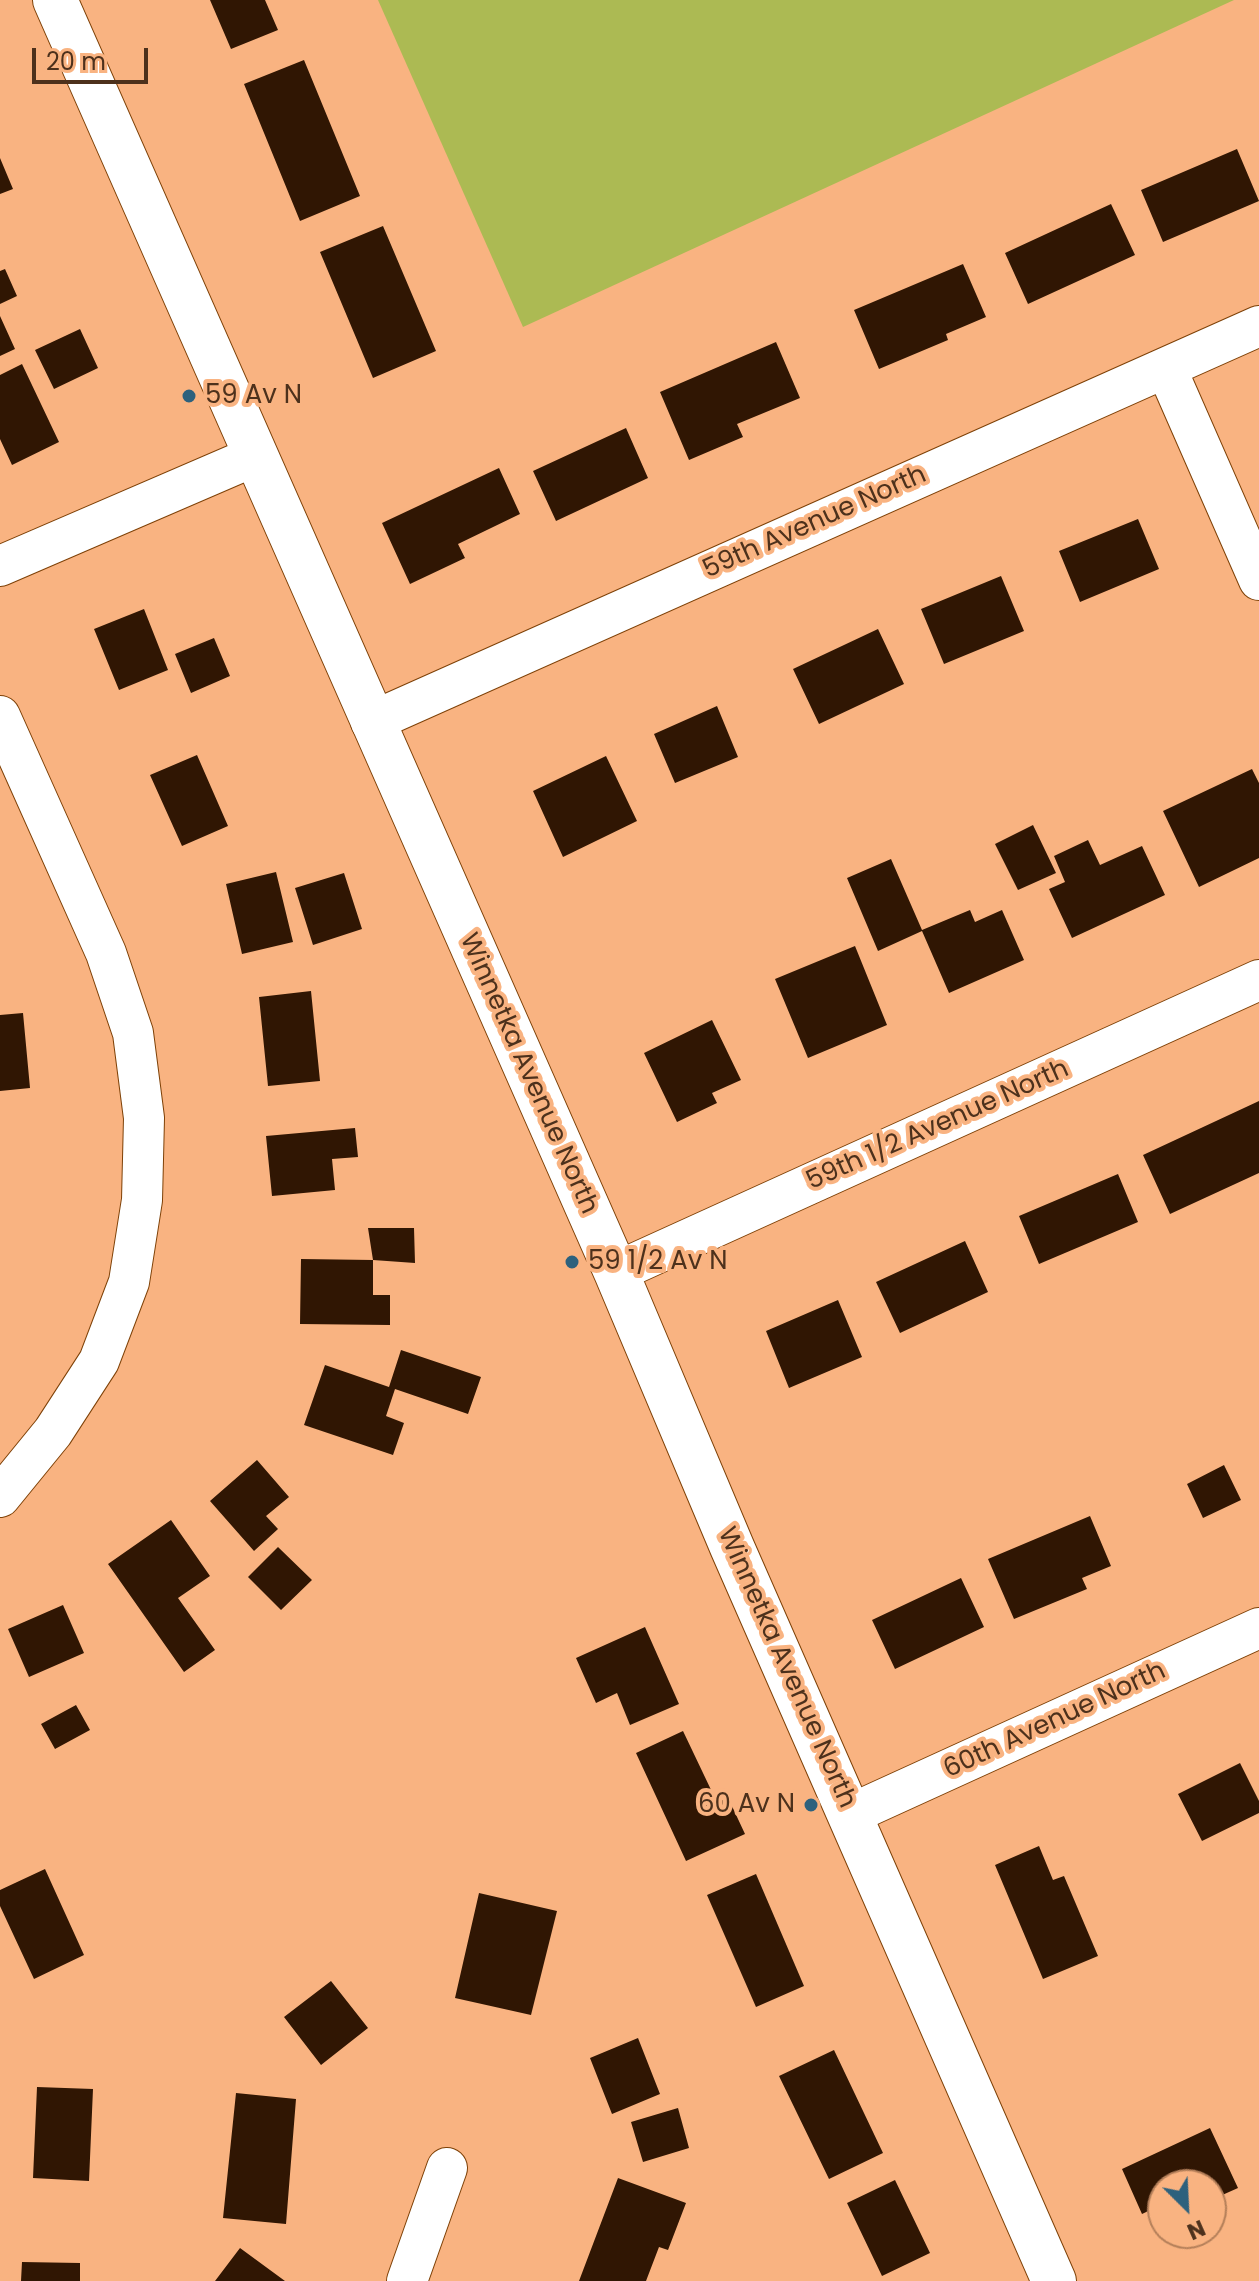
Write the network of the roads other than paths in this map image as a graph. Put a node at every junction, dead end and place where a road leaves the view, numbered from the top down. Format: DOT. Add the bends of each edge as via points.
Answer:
graph roads {
  1 [pos="55,0"];
  2 [pos="1259,326"];
  3 [pos="1166,368"];
  4 [pos="255,456"];
  5 [pos="0,566"];
  6 [pos="1259,580"];
  7 [pos="0,716"];
  8 [pos="371,722"];
  9 [pos="1259,980"];
  10 [pos="616,1272"];
  11 [pos="0,1497"];
  12 [pos="1259,1628"];
  13 [pos="851,1814"];
  14 [pos="447,2168"];
  15 [pos="407,2281"];
  16 [pos="1054,2281"];
  1 -- 4 [label="street, Winnetka Avenue North"];
  2 -- 3 [label="street, 59th Avenue North"];
  3 -- 6 [label="street"];
  3 -- 8 [label="street, 59th Avenue North"];
  4 -- 5 [label="street"];
  4 -- 8 [label="street, Winnetka Avenue North"];
  7 -- 11 [label="street" via="106,953 133,1033 144,1118 142,1200 124,1295 99,1361 53,1432"];
  8 -- 10 [label="street, Winnetka Avenue North"];
  9 -- 10 [label="street, 59th 1/2 Avenue North"];
  10 -- 13 [label="street, Winnetka Avenue North"];
  12 -- 13 [label="street, 60th Avenue North"];
  13 -- 16 [label="street, Winnetka Avenue North"];
  14 -- 15 [label="street"];
}
